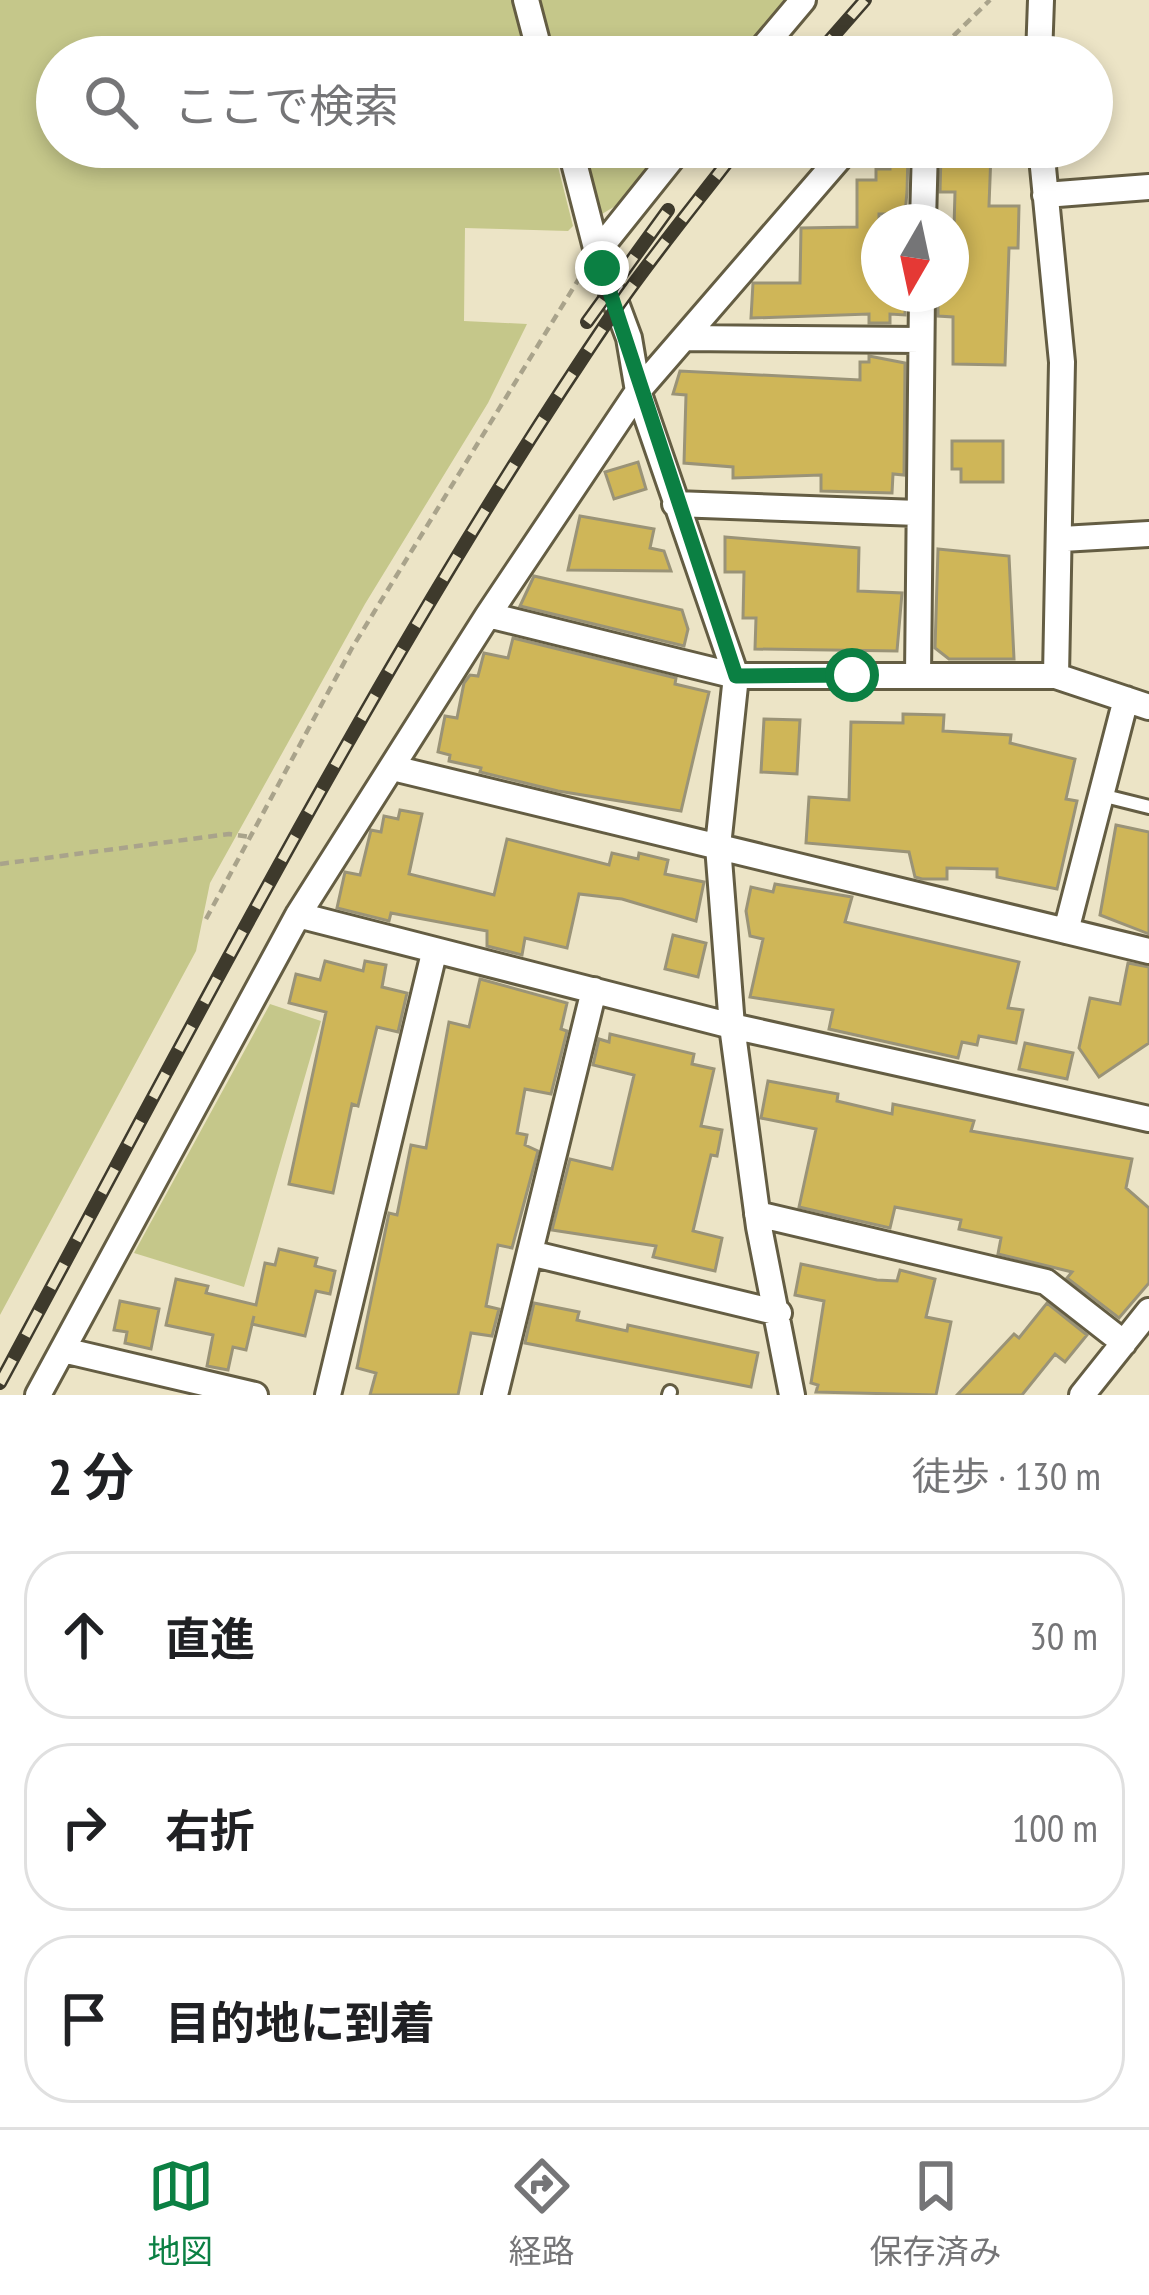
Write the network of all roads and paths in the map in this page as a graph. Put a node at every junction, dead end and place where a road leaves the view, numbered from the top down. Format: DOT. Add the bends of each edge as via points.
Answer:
graph roads {
  1 [pos="526,0"];
  2 [pos="803,0"];
  3 [pos="990,0"];
  4 [pos="1041,0"];
  5 [pos="535,36"];
  6 [pos="773,36"];
  7 [pos="953,36"];
  8 [pos="1040,36"];
  9 [pos="575,168"];
  10 [pos="664,168"];
  11 [pos="831,168"];
  12 [pos="924,168"];
  13 [pos="1042,168"];
  14 [pos="1149,187"];
  15 [pos="1045,195"];
  16 [pos="923,204"];
  17 [pos="596,252"];
  18 [pos="921,312"];
  19 [pos="684,338"];
  20 [pos="920,340"];
  21 [pos="638,391"];
  22 [pos="675,504"];
  23 [pos="918,512"];
  24 [pos="1149,534"];
  25 [pos="1062,539"];
  26 [pos="488,615"];
  27 [pos="736,676"];
  28 [pos="918,676"];
  29 [pos="1056,676"];
  30 [pos="1137,703"];
  31 [pos="393,768"];
  32 [pos="1101,795"];
  33 [pos="1149,807"];
  34 [pos="250,838"];
  35 [pos="718,846"];
  36 [pos="0,864"];
  37 [pos="298,915"];
  38 [pos="206,919"];
  39 [pos="1066,931"];
  40 [pos="1149,950"];
  41 [pos="434,953"];
  42 [pos="594,990"];
  43 [pos="732,1026"];
  44 [pos="1149,1119"];
  45 [pos="757,1214"];
  46 [pos="530,1253"];
  47 [pos="1149,1311"];
  48 [pos="778,1313"];
  49 [pos="1124,1343"];
  50 [pos="63,1349"];
  51 [pos="38,1395"];
  52 [pos="255,1395"];
  53 [pos="328,1395"];
  54 [pos="496,1395"];
  55 [pos="792,1395"];
  56 [pos="1082,1395"];
  1 -- 5 [label="street"];
  2 -- 6 [label="street"];
  3 -- 7 [label="path"];
  4 -- 8 [label="street"];
  9 -- 17 [label="street"];
  10 -- 17 [label="street"];
  11 -- 19 [label="street"];
  12 -- 16 [label="street"];
  13 -- 15 [label="street"];
  14 -- 15 [label="street"];
  15 -- 25 [label="street" via="1062,362"];
  17 -- 21 [label="street" via="629,338"];
  17 -- 34 [label="path" via="352,648"];
  18 -- 20 [label="street"];
  19 -- 20 [label="street"];
  19 -- 21 [label="street"];
  20 -- 23 [label="street"];
  21 -- 22 [label="street"];
  21 -- 26 [label="street"];
  22 -- 23 [label="street"];
  22 -- 27 [label="street"];
  23 -- 28 [label="street"];
  24 -- 25 [label="street"];
  25 -- 29 [label="street"];
  26 -- 27 [label="street"];
  26 -- 31 [label="street"];
  27 -- 28 [label="street"];
  27 -- 35 [label="street"];
  28 -- 29 [label="street"];
  29 -- 30 [label="street"];
  30 -- 32 [label="street"];
  31 -- 35 [label="street"];
  31 -- 37 [label="street"];
  32 -- 33 [label="lane"];
  32 -- 39 [label="street"];
  34 -- 36 [label="path"];
  34 -- 38 [label="path"];
  35 -- 39 [label="street"];
  35 -- 43 [label="street"];
  37 -- 41 [label="street"];
  37 -- 50 [label="street"];
  39 -- 40 [label="street"];
  41 -- 42 [label="street"];
  41 -- 53 [label="street"];
  42 -- 43 [label="street"];
  42 -- 46 [label="street"];
  43 -- 44 [label="street"];
  43 -- 45 [label="street"];
  45 -- 48 [label="street"];
  45 -- 49 [label="street" via="1046,1282"];
  46 -- 48 [label="street"];
  46 -- 54 [label="street"];
  47 -- 49 [label="street"];
  48 -- 55 [label="street"];
  49 -- 56 [label="street"];
  50 -- 51 [label="street"];
  50 -- 52 [label="street"];
}
